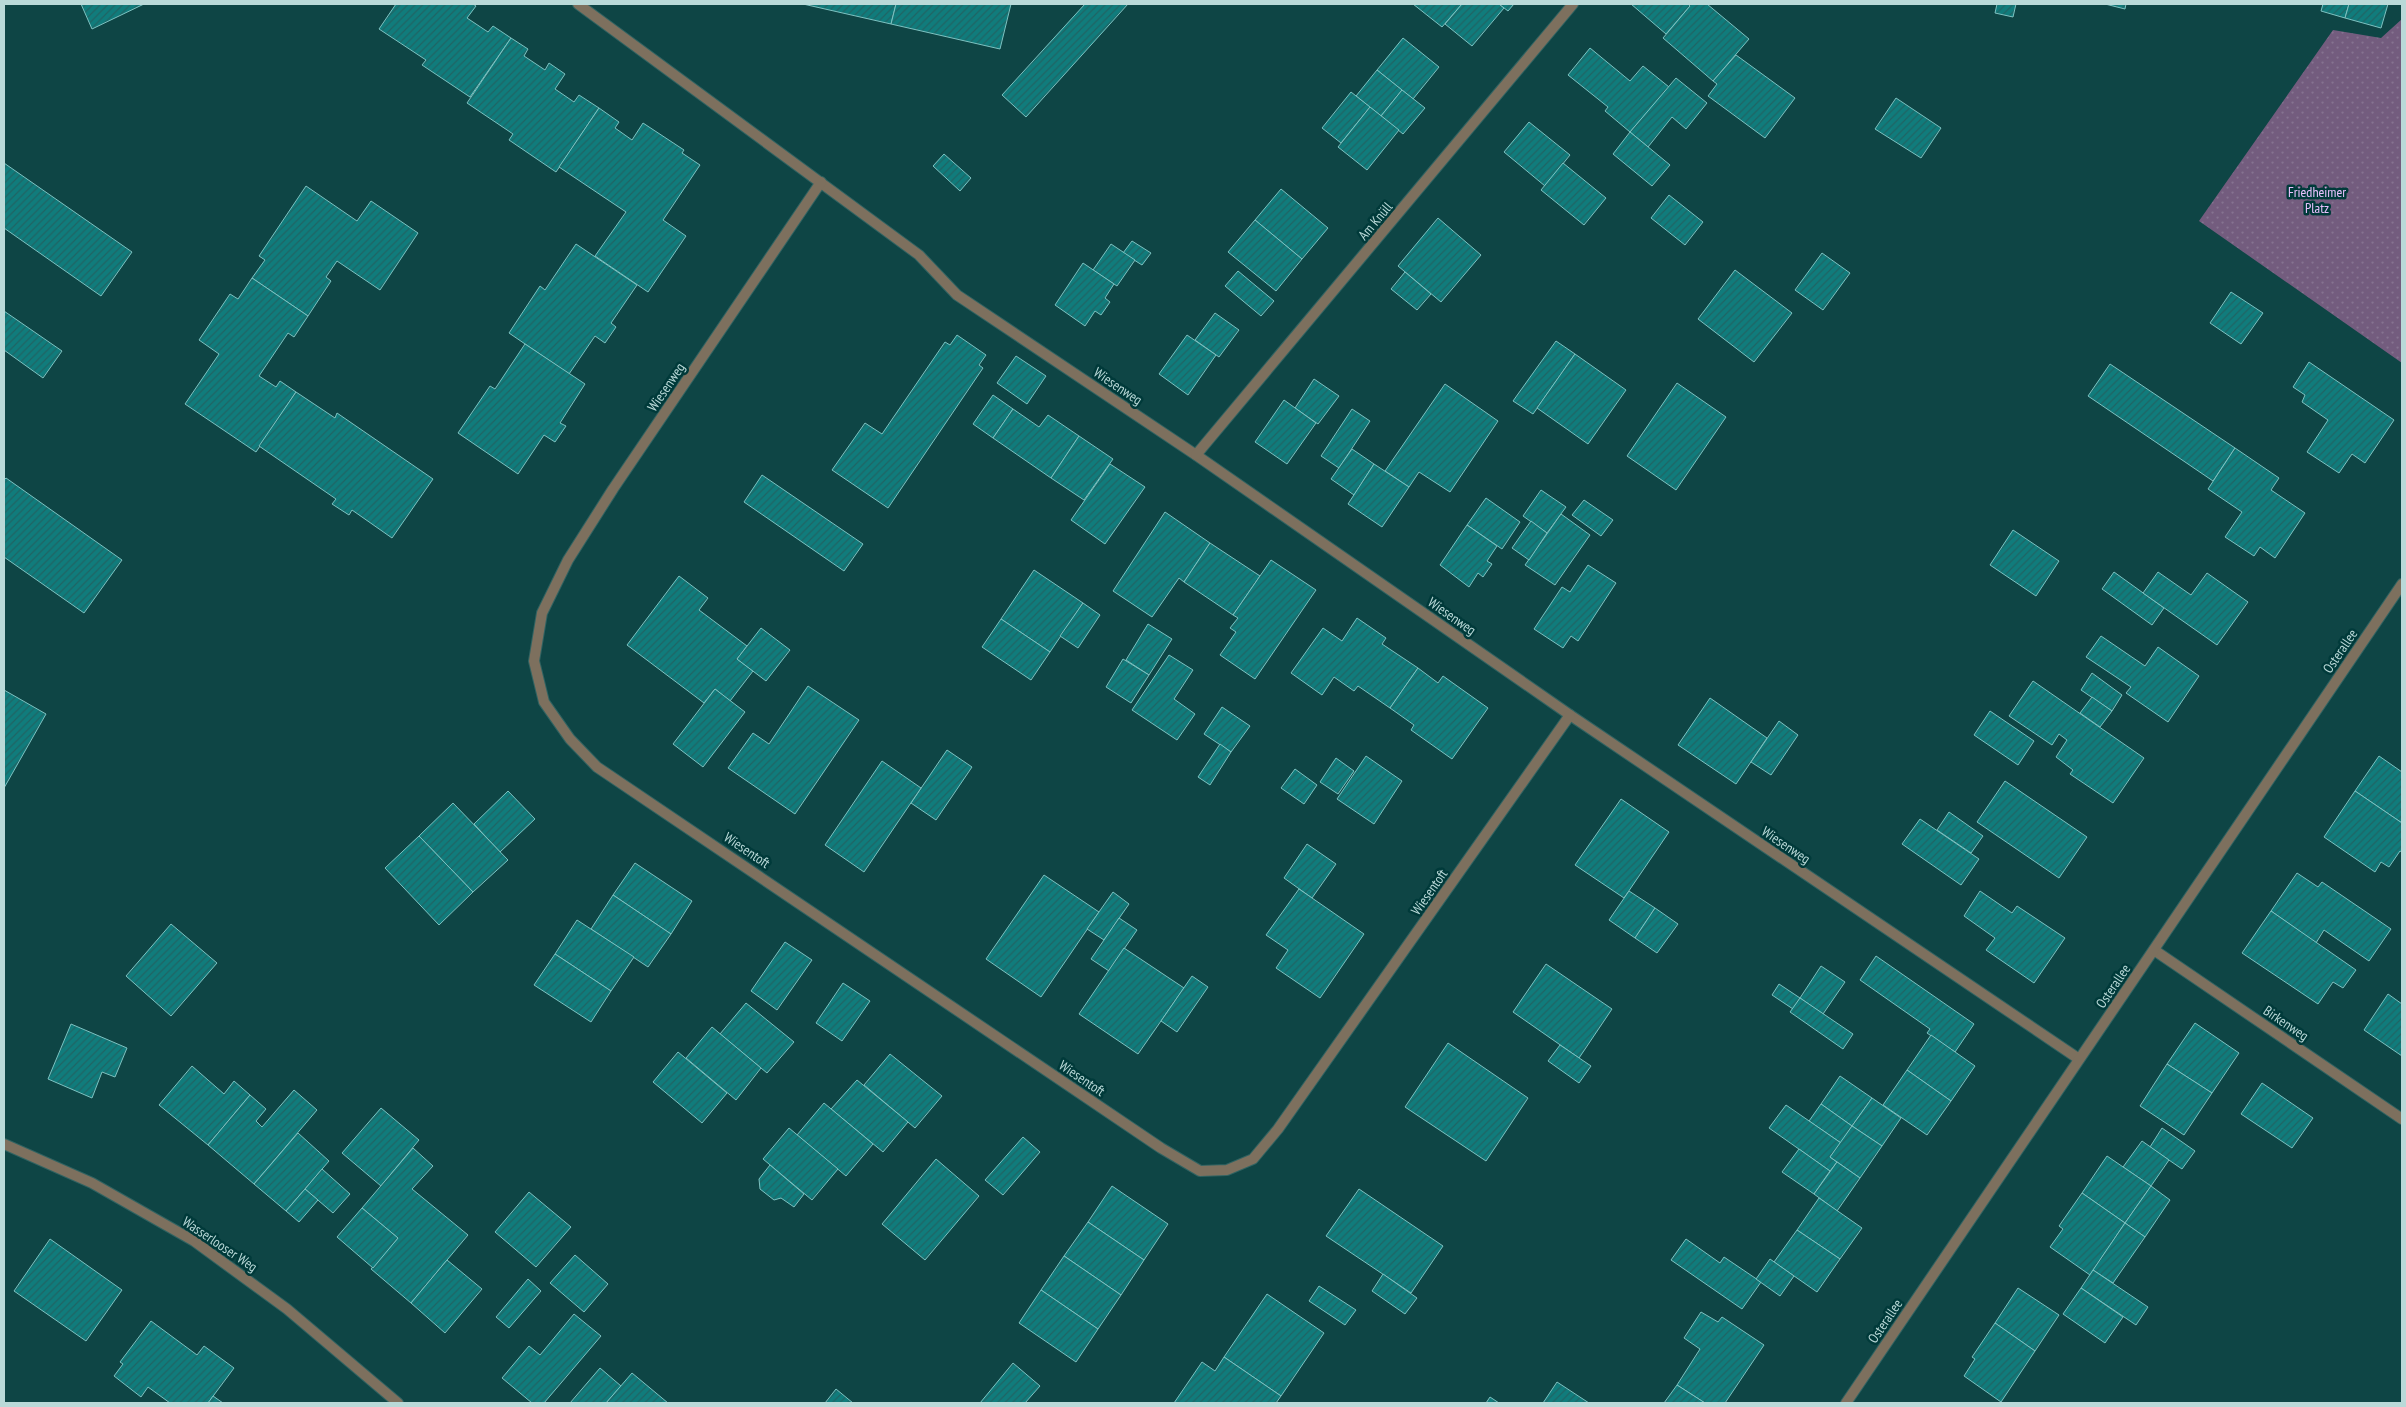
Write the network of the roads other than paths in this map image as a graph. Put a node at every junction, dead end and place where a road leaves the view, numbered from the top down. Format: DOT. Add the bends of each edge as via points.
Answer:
graph roads {
  1 [pos="578,4"];
  2 [pos="1573,4"];
  3 [pos="821,182"];
  4 [pos="1196,455"];
  5 [pos="2402,584"];
  6 [pos="542,613"];
  7 [pos="1570,715"];
  8 [pos="2154,950"];
  9 [pos="2079,1059"];
  10 [pos="2402,1119"];
  11 [pos="4,1144"];
  12 [pos="398,1403"];
  13 [pos="1846,1403"];
  1 -- 3 [label="street, Wiesenweg"];
  2 -- 4 [label="street, Am Knüll"];
  3 -- 4 [label="street, Wiesenweg" via="919,255 957,295"];
  3 -- 6 [label="street, Wiesenweg" via="613,489 568,560"];
  4 -- 7 [label="street, Wiesenweg"];
  5 -- 8 [label="street, Osterallee"];
  6 -- 7 [label="street, Wiesentoft" via="534,661 544,702 570,739 597,767 1160,1148 1200,1171 1228,1170 1253,1158 1278,1129"];
  7 -- 9 [label="street, Wiesenweg"];
  8 -- 9 [label="street, Osterallee"];
  8 -- 10 [label="street, Birkenweg"];
  9 -- 13 [label="street, Osterallee"];
  11 -- 12 [label="street, Wasserlooser Weg" via="92,1184 194,1241 287,1308"];
}
